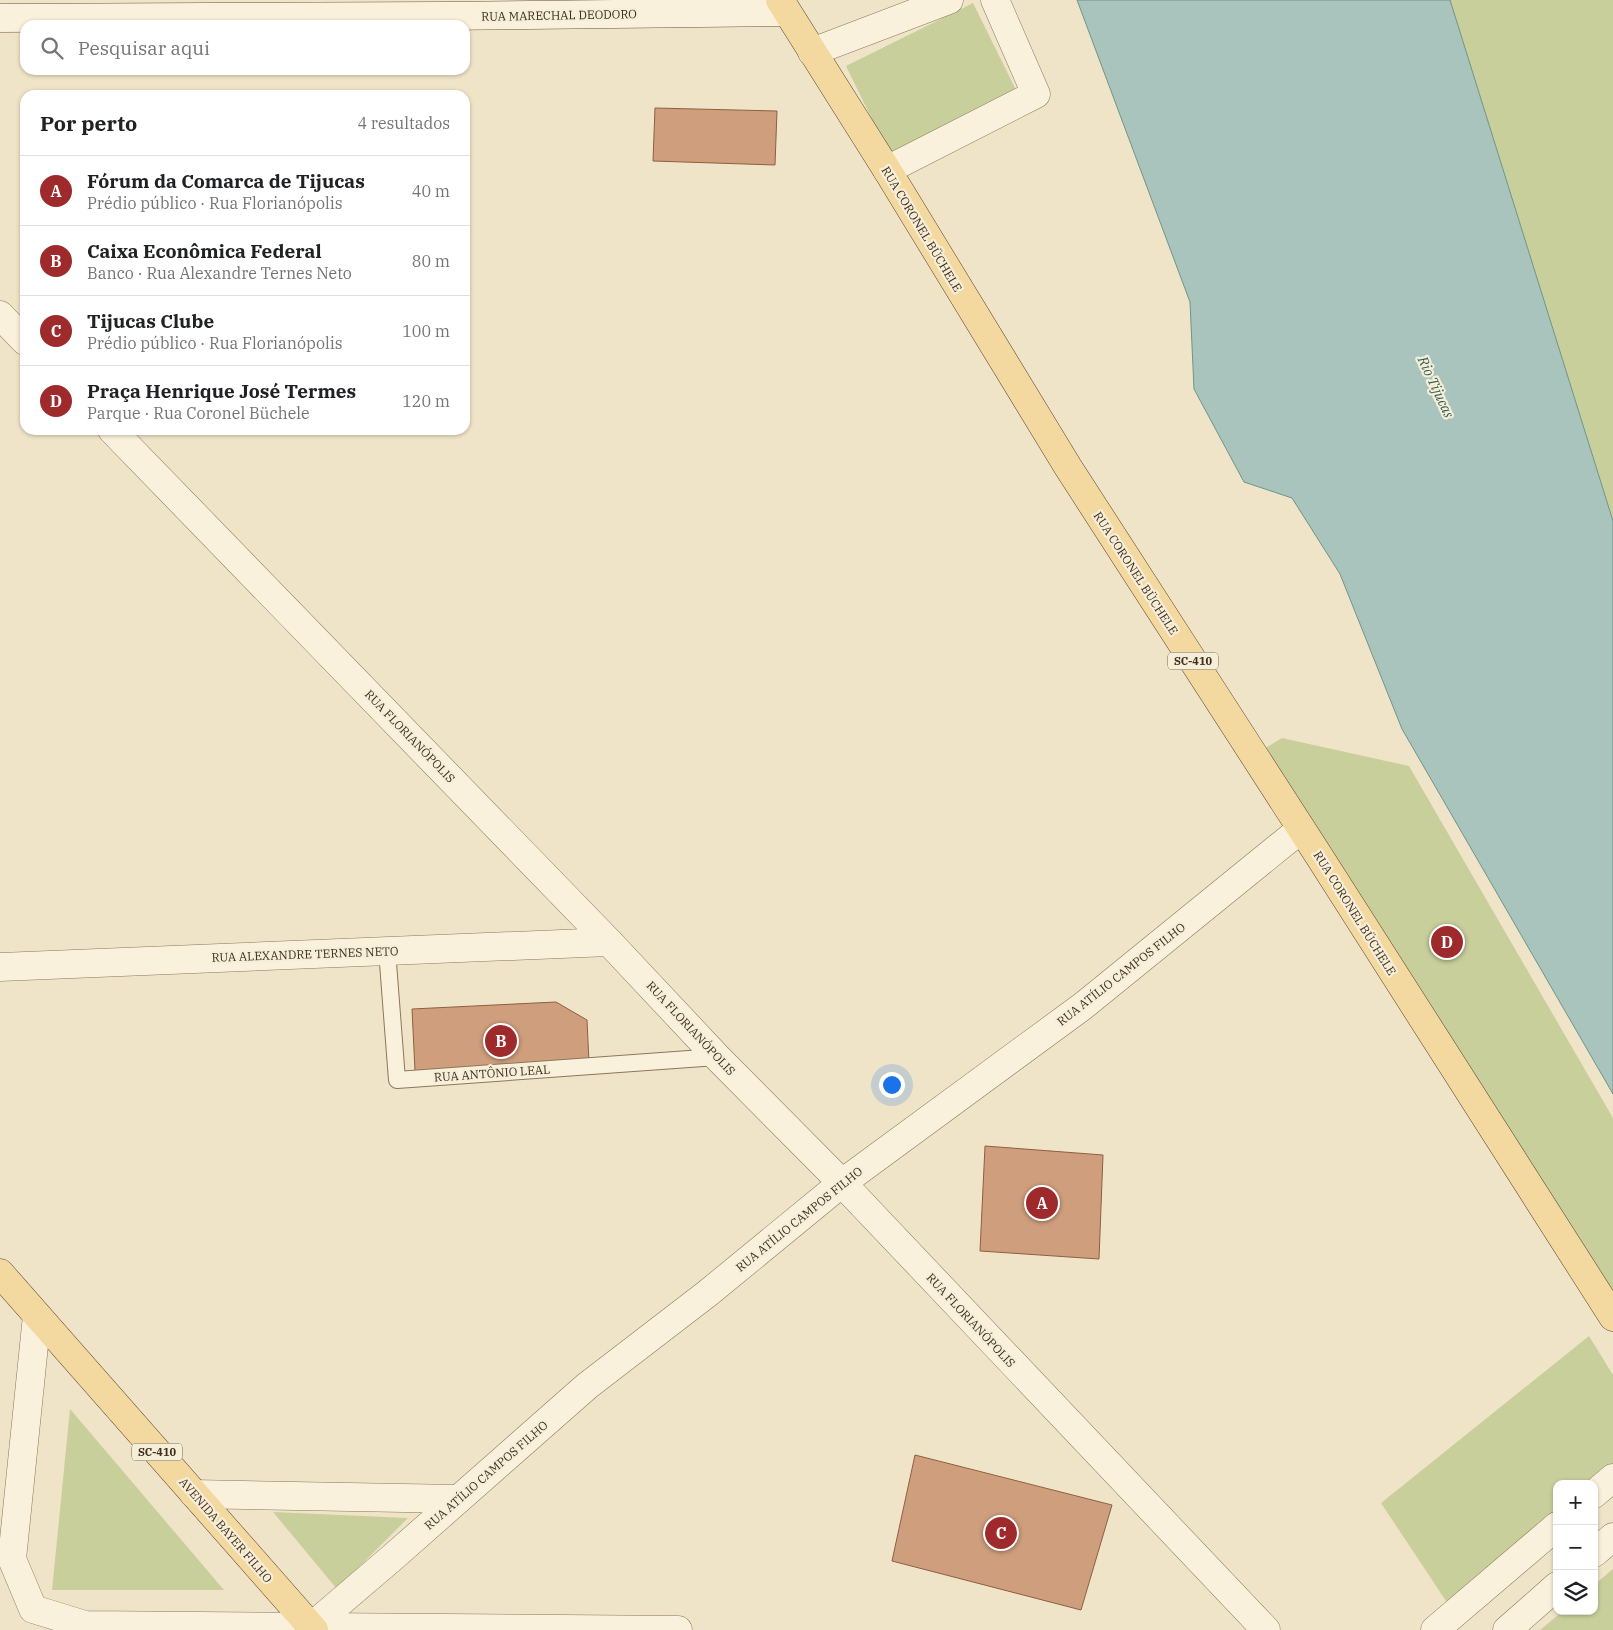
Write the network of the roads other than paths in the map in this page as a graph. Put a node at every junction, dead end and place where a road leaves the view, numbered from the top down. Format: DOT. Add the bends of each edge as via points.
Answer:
graph roads {
  1 [pos="949,0"];
  2 [pos="995,0"];
  3 [pos="784,6"];
  4 [pos="440,8"];
  5 [pos="0,18"];
  6 [pos="812,52"];
  7 [pos="887,170"];
  8 [pos="0,315"];
  9 [pos="20,336"];
  10 [pos="117,435"];
  11 [pos="1301,829"];
  12 [pos="609,942"];
  13 [pos="387,950"];
  14 [pos="0,967"];
  15 [pos="717,1057"];
  16 [pos="842,1183"];
  17 [pos="0,1273"];
  18 [pos="37,1316"];
  19 [pos="1613,1317"];
  20 [pos="1613,1478"];
  21 [pos="1598,1491"];
  22 [pos="194,1494"];
  23 [pos="458,1499"];
  24 [pos="1553,1529"];
  25 [pos="1613,1536"];
  26 [pos="1598,1549"];
  27 [pos="6,1559"];
  28 [pos="1553,1590"];
  29 [pos="312,1628"];
  30 [pos="678,1630"];
  31 [pos="1266,1630"];
  32 [pos="1435,1630"];
  33 [pos="1507,1630"];
  1 -- 6 [label="street"];
  2 -- 7 [label="street" via="1036,94"];
  3 -- 4 [label="street, RUA MARECHAL DEODORO"];
  3 -- 6 [label="main road, RUA CORONEL BÜCHELE / SC-410"];
  4 -- 5 [label="street, RUA MARECHAL DEODORO"];
  6 -- 7 [label="main road, RUA CORONEL BÜCHELE / SC-410"];
  7 -- 11 [label="main road, RUA CORONEL BÜCHELE / SC-410" via="1068,467"];
  8 -- 9 [label="street"];
  10 -- 12 [label="street, RUA FLORIANÓPOLIS"];
  11 -- 16 [label="street, RUA ATÍLIO CAMPOS FILHO" via="1083,1006"];
  11 -- 19 [label="main road, RUA CORONEL BÜCHELE / SC-410"];
  12 -- 13 [label="street, RUA ALEXANDRE TERNES NETO"];
  12 -- 15 [label="street, RUA FLORIANÓPOLIS"];
  13 -- 14 [label="street, RUA ALEXANDRE TERNES NETO"];
  13 -- 15 [label="lane, RUA ANTÔNIO LEAL" via="397,1080"];
  15 -- 16 [label="street, RUA FLORIANÓPOLIS"];
  16 -- 23 [label="street, RUA ATÍLIO CAMPOS FILHO" via="708,1293 587,1386"];
  16 -- 31 [label="street, RUA FLORIANÓPOLIS"];
  17 -- 18 [label="main road, AVENIDA BAYER FILHO / SC-410"];
  18 -- 22 [label="main road, AVENIDA BAYER FILHO / SC-410"];
  18 -- 27 [label="street"];
  20 -- 21 [label="street"];
  22 -- 23 [label="street"];
  22 -- 29 [label="main road, AVENIDA BAYER FILHO / SC-410"];
  23 -- 29 [label="street, RUA ATÍLIO CAMPOS FILHO"];
  24 -- 32 [label="street"];
  25 -- 26 [label="street"];
  27 -- 29 [label="street" via="33,1609 85,1625"];
  28 -- 33 [label="street"];
  29 -- 30 [label="street"];
}
